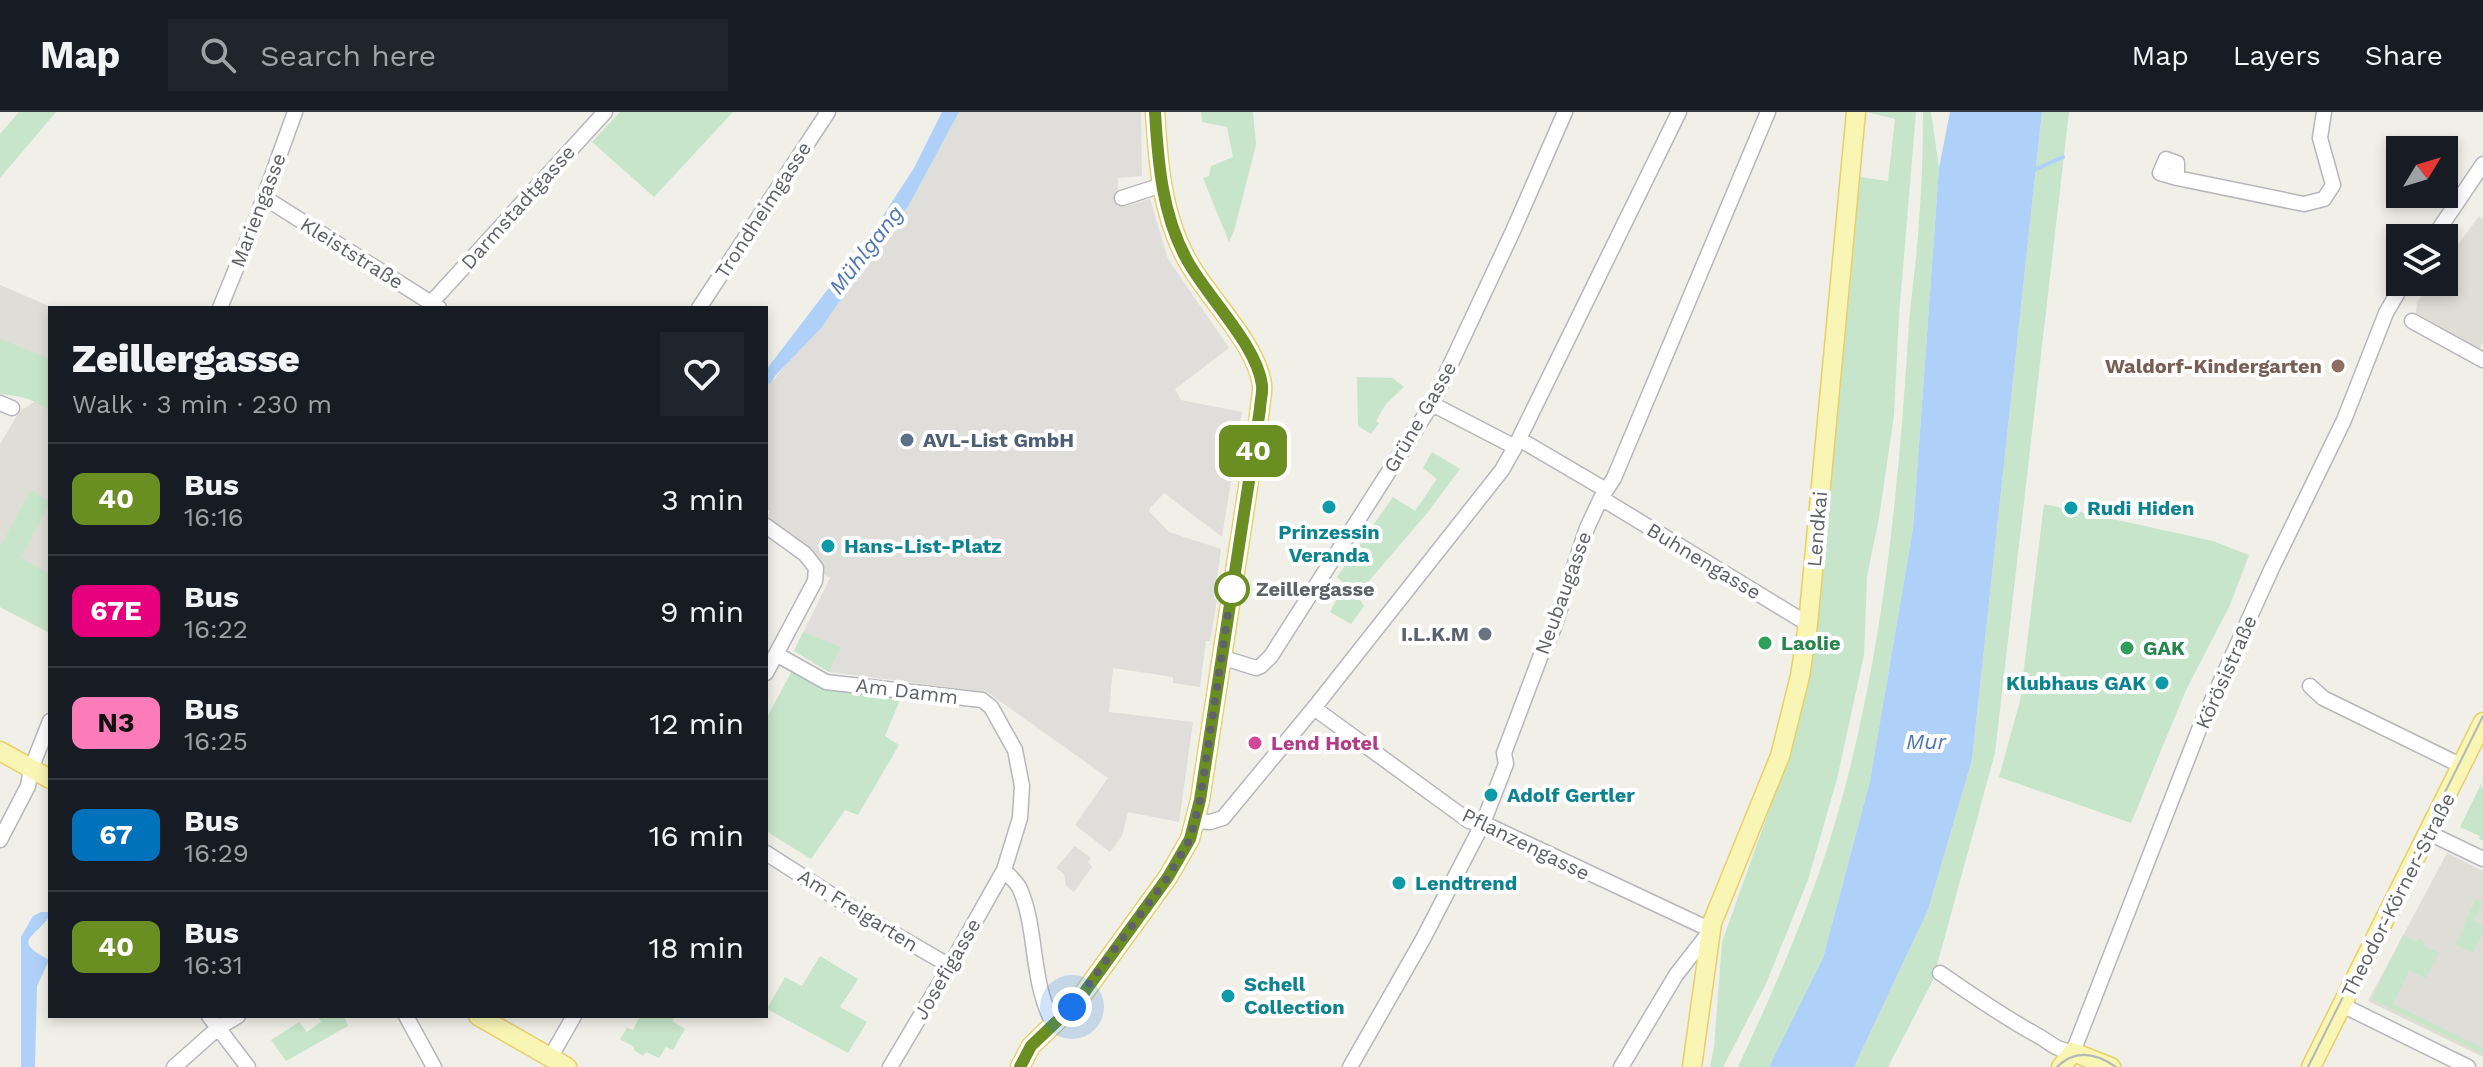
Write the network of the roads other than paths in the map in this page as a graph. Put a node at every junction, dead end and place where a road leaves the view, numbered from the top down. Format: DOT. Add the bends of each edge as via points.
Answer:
graph roads {
  1 [pos="295,112"];
  2 [pos="605,112"];
  3 [pos="828,112"];
  4 [pos="1155,112"];
  5 [pos="1565,112"];
  6 [pos="1679,112"];
  7 [pos="1768,112"];
  8 [pos="1856,112"];
  9 [pos="2324,112"];
  10 [pos="2166,159"];
  11 [pos="2483,164"];
  12 [pos="1162,185"];
  13 [pos="1122,198"];
  14 [pos="263,200"];
  15 [pos="2442,224"];
  16 [pos="2396,296"];
  17 [pos="435,305"];
  18 [pos="221,306"];
  19 [pos="700,306"];
  20 [pos="2412,321"];
  21 [pos="2483,360"];
  22 [pos="1432,404"];
  23 [pos="1517,443"];
  24 [pos="1603,494"];
  25 [pos="768,527"];
  26 [pos="1808,624"];
  27 [pos="776,654"];
  28 [pos="1221,657"];
  29 [pos="768,669"];
  30 [pos="2310,686"];
  31 [pos="1314,708"];
  32 [pos="2483,722"];
  33 [pos="48,726"];
  34 [pos="0,751"];
  35 [pos="2462,766"];
  36 [pos="31,769"];
  37 [pos="48,778"];
  38 [pos="1195,821"];
  39 [pos="1483,823"];
  40 [pos="2429,833"];
  41 [pos="0,840"];
  42 [pos="768,854"];
  43 [pos="2483,859"];
  44 [pos="1004,870"];
  45 [pos="1711,930"];
  46 [pos="950,966"];
  47 [pos="1940,973"];
  48 [pos="2342,1005"];
  49 [pos="407,1018"];
  50 [pos="481,1018"];
  51 [pos="573,1018"];
  52 [pos="213,1022"];
  53 [pos="1051,1028"];
  54 [pos="550,1058"];
  55 [pos="2067,1060"];
  56 [pos="174,1067"];
  57 [pos="248,1067"];
  58 [pos="434,1067"];
  59 [pos="567,1067"];
  60 [pos="890,1067"];
  61 [pos="1020,1067"];
  62 [pos="1034,1067"];
  63 [pos="1350,1067"];
  64 [pos="1621,1067"];
  65 [pos="1692,1067"];
  66 [pos="2111,1067"];
  67 [pos="2311,1067"];
  68 [pos="2468,1067"];
  1 -- 14 [label="street, Mariengasse"];
  2 -- 17 [label="street, Darmstadtgasse"];
  3 -- 19 [label="street, Trondheimgasse"];
  4 -- 12 [label="main road"];
  5 -- 22 [label="street, Grüne Gasse"];
  6 -- 23 [label="street"];
  7 -- 24 [label="street, Neubaugasse"];
  8 -- 26 [label="main road, Lendkai"];
  9 -- 10 [label="street" via="2320,138 2333,185 2324,199 2304,204 2177,178 2160,173"];
  11 -- 15 [label="street"];
  12 -- 13 [label="street"];
  12 -- 28 [label="main road" via="1186,259 1242,340 1262,387"];
  14 -- 17 [label="street, Kleiststraße"];
  14 -- 18 [label="street, Mariengasse"];
  16 -- 55 [label="street, Körösistraße" via="2344,420 2200,727"];
  20 -- 21 [label="street"];
  22 -- 23 [label="street, Buhnengasse"];
  22 -- 28 [label="street, Grüne Gasse" via="1271,656 1256,668"];
  23 -- 24 [label="street, Buhnengasse"];
  23 -- 31 [label="street" via="1502,470"];
  24 -- 26 [label="street, Buhnengasse"];
  24 -- 39 [label="street, Neubaugasse" via="1504,753 1506,764"];
  25 -- 27 [label="street" via="816,568 815,581"];
  26 -- 45 [label="main road, Lendkai" via="1780,756"];
  27 -- 29 [label="street"];
  27 -- 44 [label="street, Am Damm" via="826,682 982,700 991,707 1015,750 1022,786 1020,818"];
  28 -- 38 [label="main road"];
  30 -- 35 [label="street" via="2323,698"];
  31 -- 38 [label="street" via="1223,818"];
  31 -- 39 [label="street, Pflanzengasse" via="1469,821"];
  32 -- 35 [label="main road, Theodor-Körner-Straße"];
  33 -- 36 [label="street"];
  34 -- 36 [label="main road"];
  35 -- 40 [label="main road, Theodor-Körner-Straße"];
  36 -- 37 [label="main road"];
  36 -- 41 [label="street" via="28,786"];
  38 -- 53 [label="main road" via="1168,877 1078,1001"];
  39 -- 45 [label="street, Pflanzengasse"];
  39 -- 63 [label="street, Neubaugasse"];
  40 -- 43 [label="street"];
  40 -- 48 [label="main road, Theodor-Körner-Straße"];
  42 -- 46 [label="street, Am Freigarten"];
  44 -- 46 [label="street, Josefigasse"];
  44 -- 53 [label="street" via="1020,887"];
  45 -- 64 [label="street, Lendkai" via="1676,975"];
  45 -- 65 [label="main road, Lendkai"];
  46 -- 60 [label="street, Josefigasse"];
  47 -- 55 [label="street" via="2039,1035"];
  48 -- 67 [label="main road, Theodor-Körner-Straße"];
  48 -- 68 [label="street"];
  49 -- 58 [label="street"];
  50 -- 54 [label="main road"];
  51 -- 54 [label="street"];
  52 -- 56 [label="street"];
  52 -- 57 [label="street"];
  53 -- 61 [label="main road" via="1031,1046"];
  53 -- 62 [label="main road"];
  54 -- 59 [label="main road"];
  55 -- 66 [label="main road"];
}
